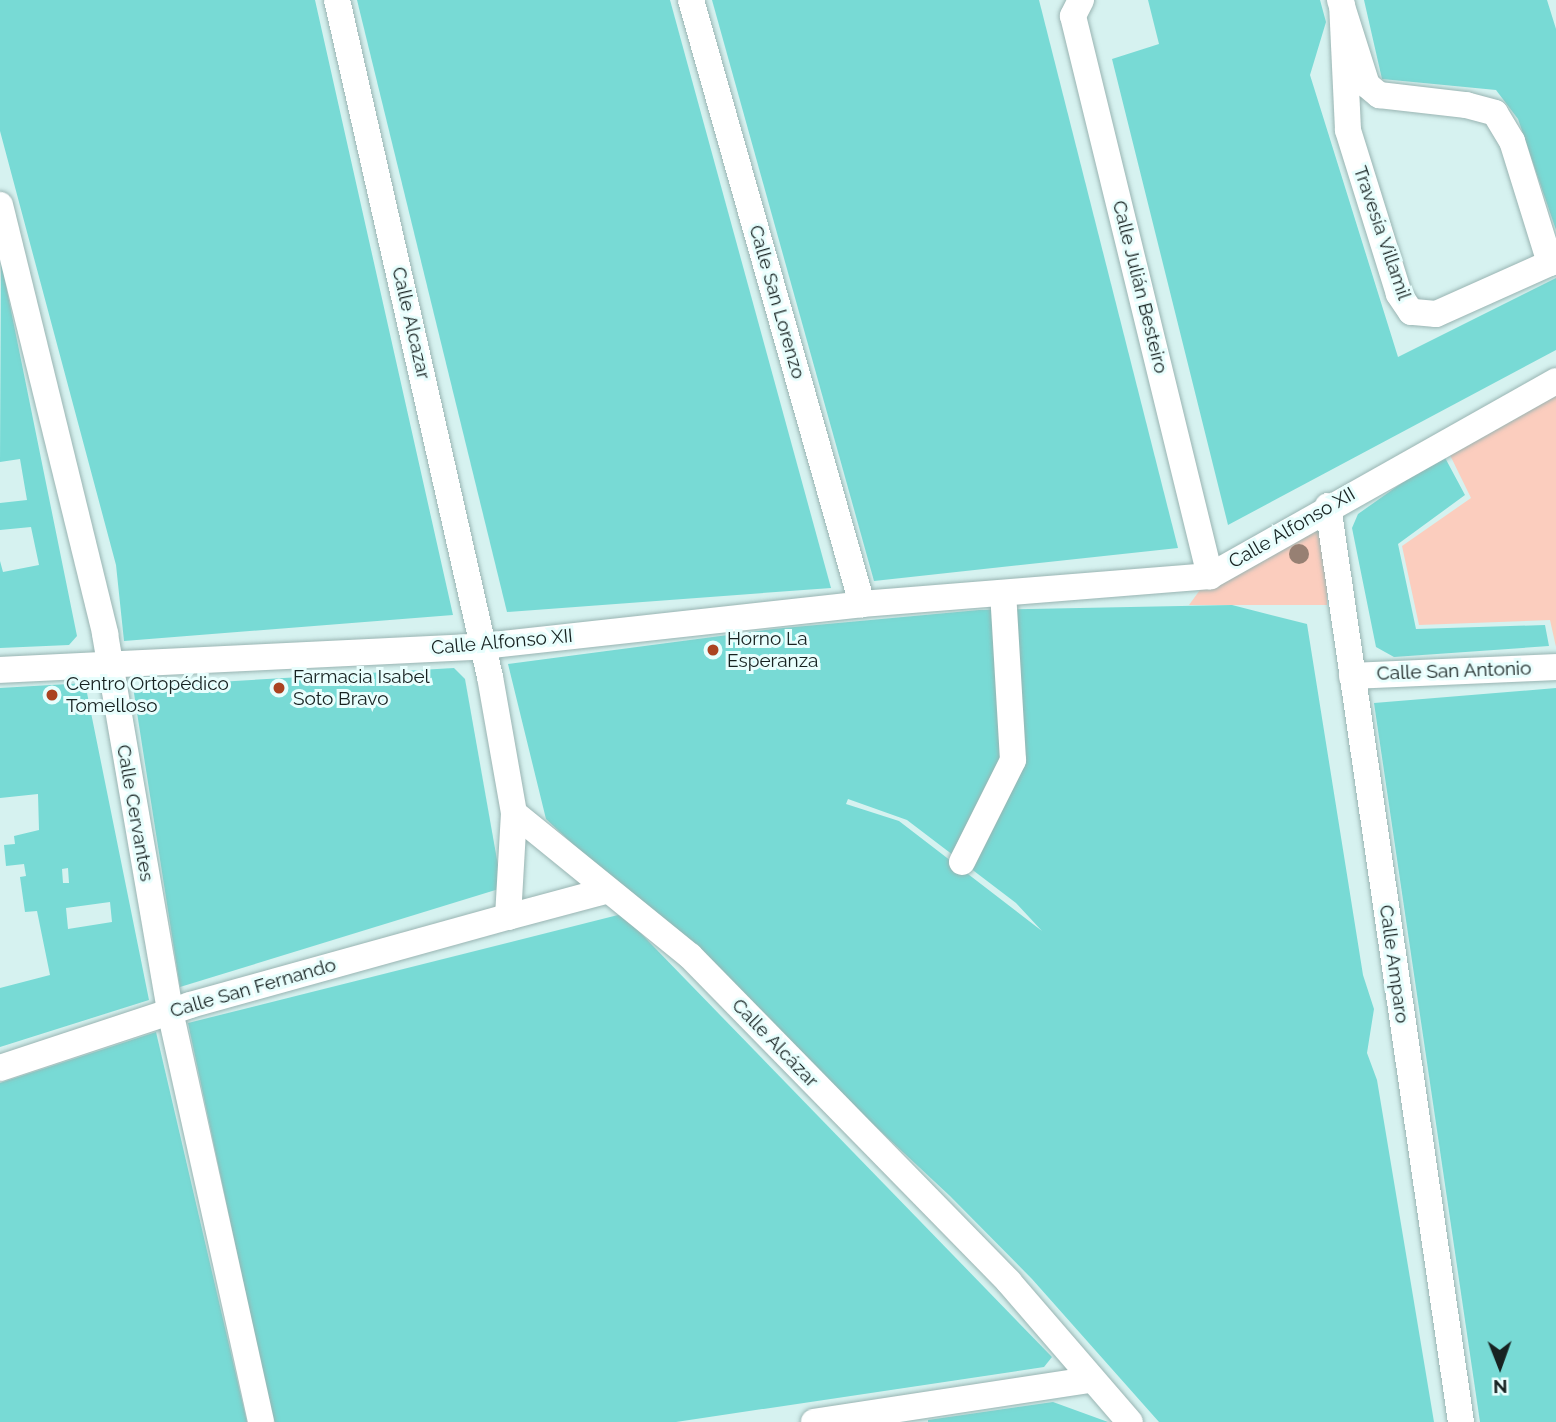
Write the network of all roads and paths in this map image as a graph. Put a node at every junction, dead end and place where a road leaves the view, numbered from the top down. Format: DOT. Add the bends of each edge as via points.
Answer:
graph roads {
  1 [pos="337,0"];
  2 [pos="691,0"];
  3 [pos="1081,0"];
  4 [pos="1341,2"];
  5 [pos="0,205"];
  6 [pos="1553,262"];
  7 [pos="1556,381"];
  8 [pos="1328,506"];
  9 [pos="1210,576"];
  10 [pos="1003,593"];
  11 [pos="862,604"];
  12 [pos="484,646"];
  13 [pos="109,663"];
  14 [pos="1556,667"];
  15 [pos="0,670"];
  16 [pos="1352,676"];
  17 [pos="514,813"];
  18 [pos="962,862"];
  19 [pos="605,891"];
  20 [pos="508,917"];
  21 [pos="170,1011"];
  22 [pos="0,1068"];
  23 [pos="1090,1380"];
  24 [pos="261,1422"];
  25 [pos="814,1422"];
  26 [pos="1130,1422"];
  27 [pos="1461,1422"];
  1 -- 12 [label="street, Calle Alcazar"];
  2 -- 11 [label="street, Calle San Lorenzo"];
  3 -- 9 [label="street, Calle Julián Besteiro" via="1073,16"];
  4 -- 6 [label="street, Travesía Villamil" via="1367,85 1379,95 1495,113 1512,141"];
  4 -- 6 [label="street, Travesía Villamil" via="1348,130 1399,294 1411,312 1436,314"];
  5 -- 13 [label="street, Calle Cervantes"];
  7 -- 8 [label="street, Calle Alfonso XII"];
  8 -- 9 [label="street, Calle Alfonso XII"];
  8 -- 16 [label="street, Calle Amparo"];
  9 -- 10 [label="street, Calle Alfonso XII"];
  10 -- 11 [label="street, Calle Alfonso XII"];
  10 -- 18 [label="street" via="1013,760"];
  11 -- 12 [label="street, Calle Alfonso XII"];
  12 -- 13 [label="street, Calle Alfonso XII"];
  12 -- 17 [label="street"];
  13 -- 15 [label="street, Calle Alfonso XII"];
  13 -- 21 [label="street, Calle Cervantes"];
  14 -- 16 [label="street, Calle San Antonio"];
  16 -- 27 [label="street, Calle Amparo"];
  17 -- 19 [label="street, Calle Alcázar"];
  17 -- 20 [label="street"];
  19 -- 20 [label="street, Calle San Fernando"];
  19 -- 23 [label="street, Calle Alcázar" via="690,956 1009,1282"];
  20 -- 21 [label="street, Calle San Fernando"];
  21 -- 22 [label="street, Calle San Fernando"];
  21 -- 24 [label="street, Calle Cervantes"];
  23 -- 25 [label="street"];
  23 -- 26 [label="street, Calle Alcázar"];
}
